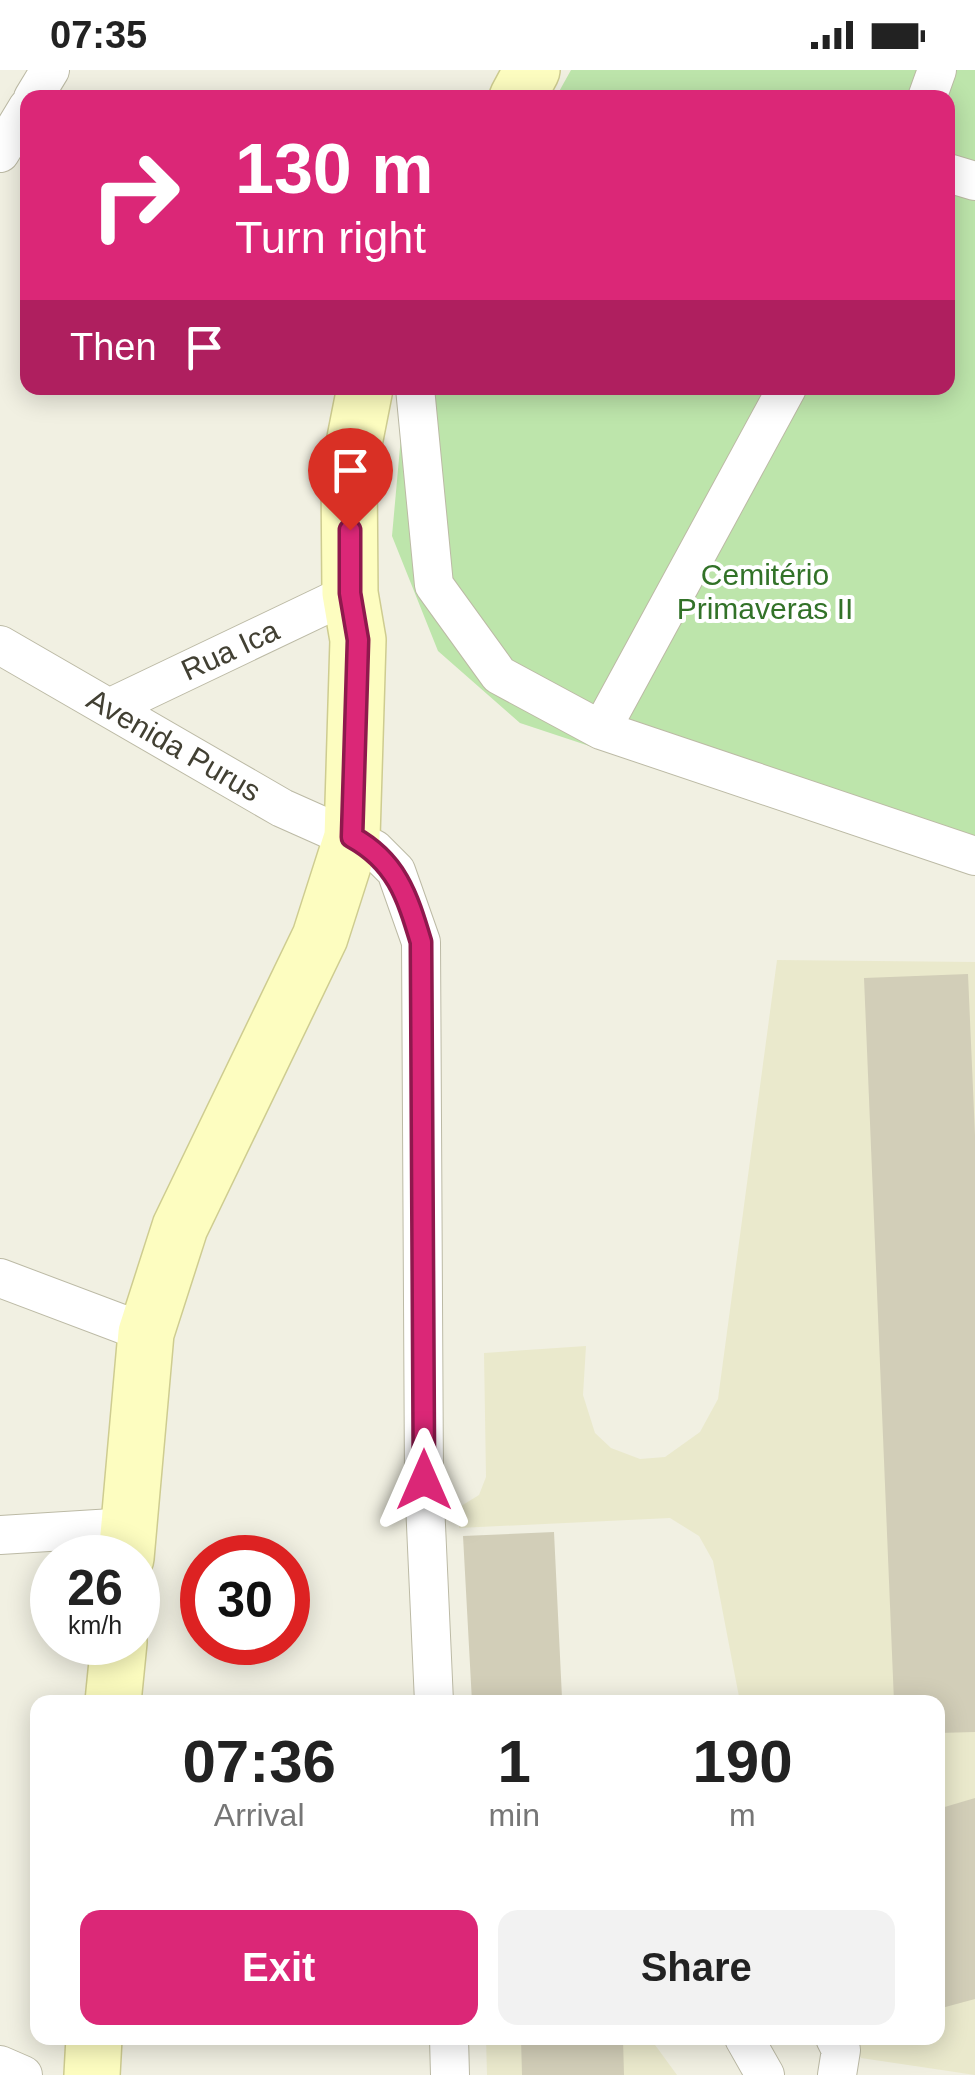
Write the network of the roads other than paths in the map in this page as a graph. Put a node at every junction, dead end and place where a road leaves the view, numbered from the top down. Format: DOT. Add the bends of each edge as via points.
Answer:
graph roads {
  1 [pos="20,120"];
  2 [pos="0,153"];
  3 [pos="363,395"];
  4 [pos="416,395"];
  5 [pos="782,395"];
  6 [pos="350,593"];
  7 [pos="0,645"];
  8 [pos="109,708"];
  9 [pos="601,730"];
  10 [pos="352,837"];
  11 [pos="975,856"];
  12 [pos="0,1278"];
  13 [pos="146,1333"];
  14 [pos="0,1535"];
  15 [pos="128,1535"];
  16 [pos="30,1537"];
  17 [pos="116,1665"];
  18 [pos="114,1695"];
  19 [pos="434,1695"];
  20 [pos="94,2045"];
  21 [pos="448,2045"];
  22 [pos="748,2045"];
  23 [pos="838,2045"];
  24 [pos="0,2066"];
  25 [pos="23,2075"];
  26 [pos="92,2075"];
  27 [pos="450,2075"];
  28 [pos="765,2075"];
  29 [pos="837,2075"];
  1 -- 2 [label="street"];
  3 -- 6 [label="main road" via="349,468"];
  4 -- 9 [label="street" via="434,586 499,675"];
  5 -- 9 [label="street"];
  6 -- 8 [label="street, Rua Ica"];
  6 -- 10 [label="main road" via="358,640"];
  7 -- 8 [label="street, Avenida Purus"];
  8 -- 10 [label="street, Avenida Purus" via="282,808"];
  9 -- 11 [label="street"];
  10 -- 13 [label="main road" via="320,937 180,1228"];
  10 -- 19 [label="street, Avenida Purus" via="396,871 421,942 424,1480"];
  12 -- 13 [label="street"];
  13 -- 15 [label="main road"];
  14 -- 16 [label="street"];
  17 -- 18 [label="main road"];
  20 -- 26 [label="main road"];
  21 -- 27 [label="street"];
  22 -- 28 [label="street"];
  23 -- 29 [label="street"];
  24 -- 25 [label="street"];
}
